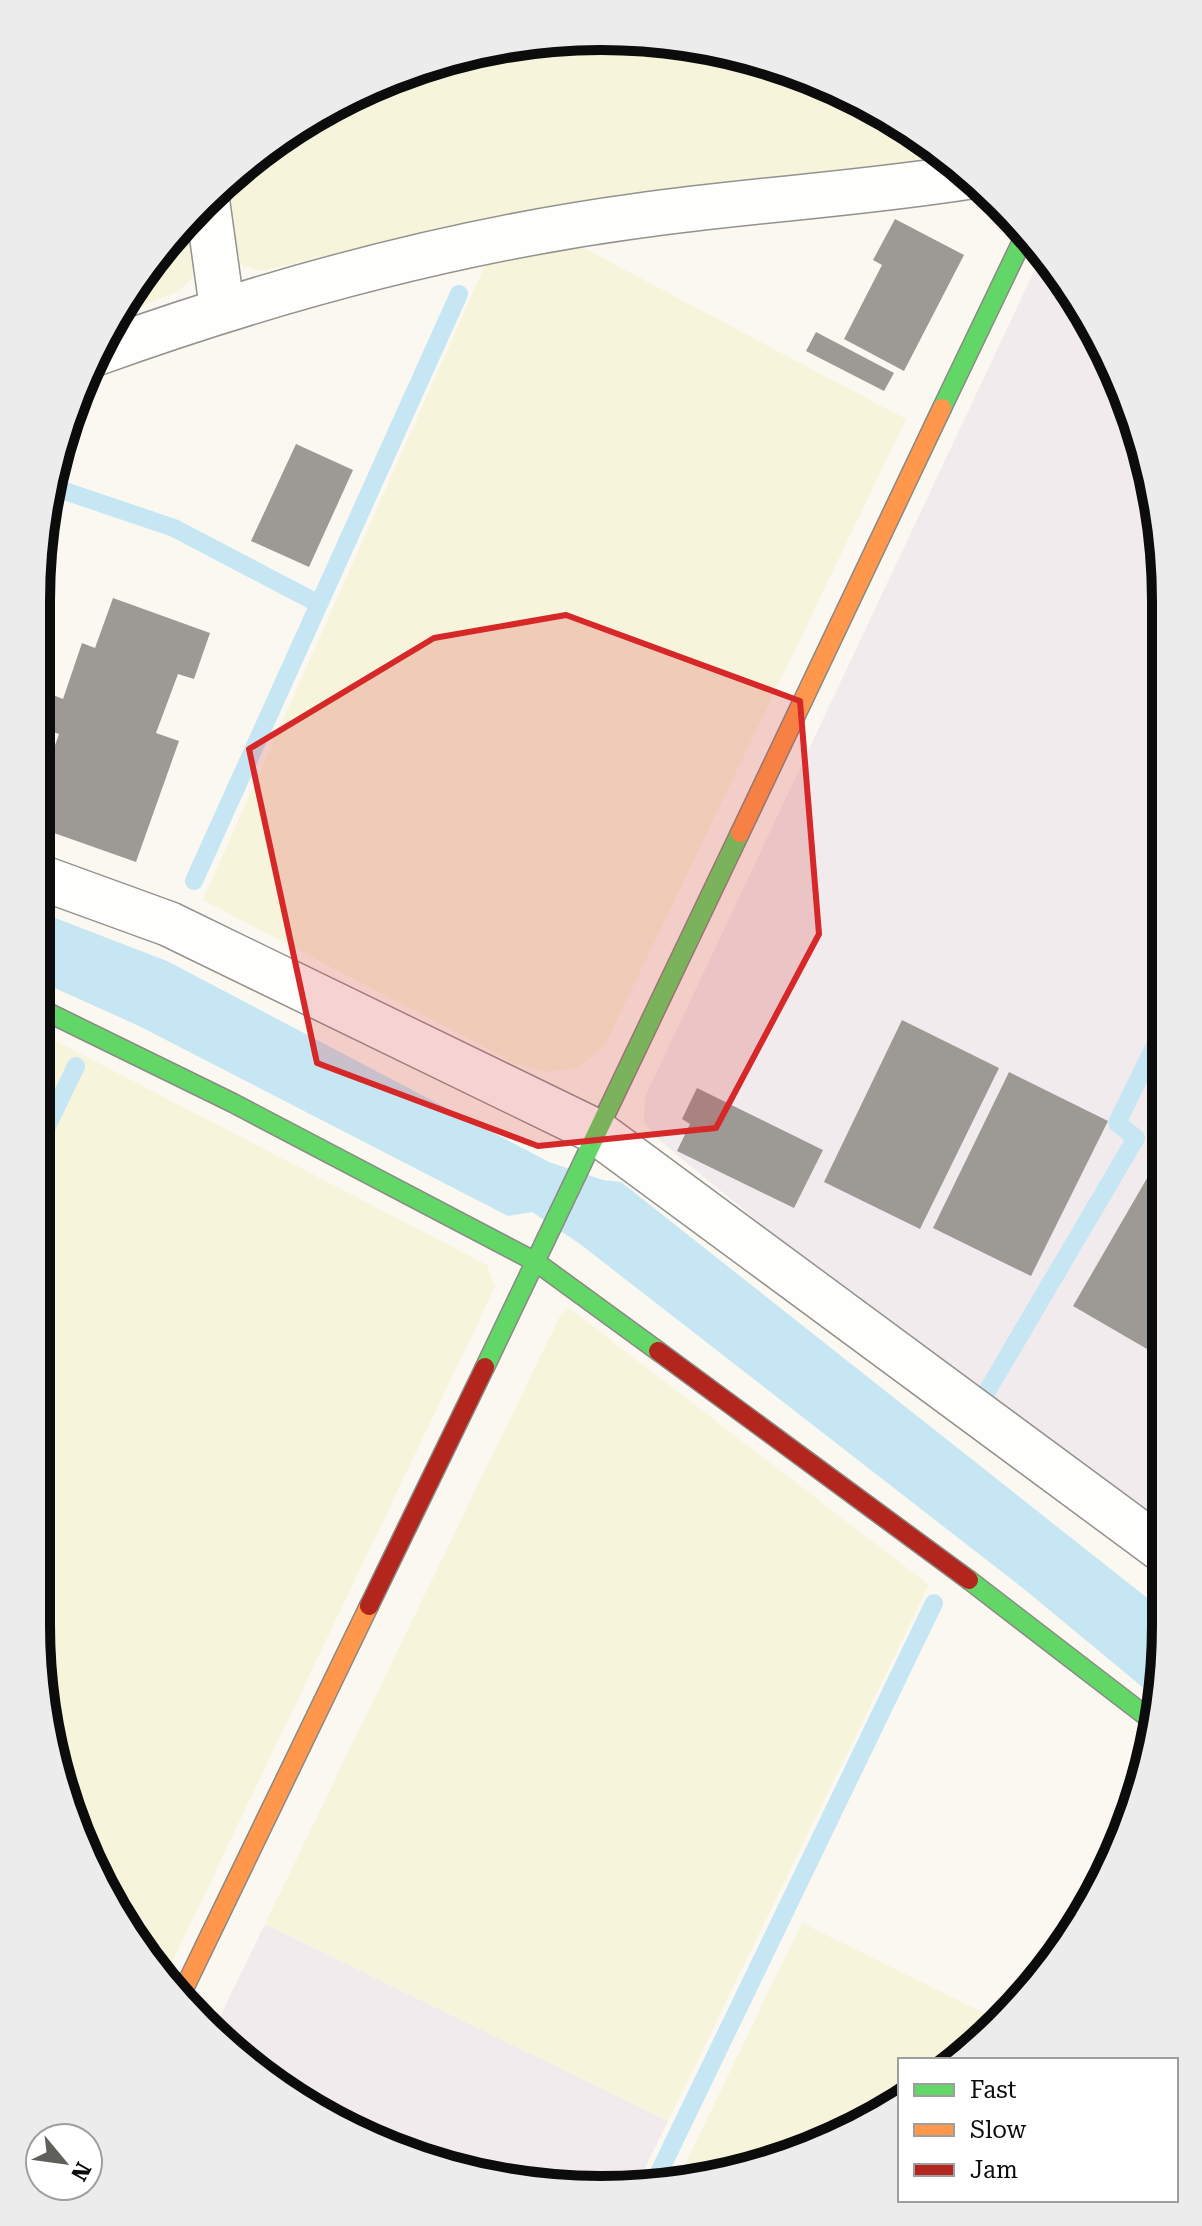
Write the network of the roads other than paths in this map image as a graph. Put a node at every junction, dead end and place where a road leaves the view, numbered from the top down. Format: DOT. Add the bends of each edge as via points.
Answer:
graph roads {
  1 [pos="954,179"];
  2 [pos="209,213"];
  3 [pos="1020,245"];
  4 [pos="222,308"];
  5 [pos="112,348"];
  6 [pos="50,881"];
  7 [pos="50,1013"];
  8 [pos="589,1146"];
  9 [pos="539,1256"];
  10 [pos="1152,1543"];
  11 [pos="1144,1715"];
  12 [pos="185,1986"];
  1 -- 4 [label="street" via="636,216 429,253"];
  2 -- 4 [label="street"];
  3 -- 8 [label="street"];
  4 -- 5 [label="street"];
  6 -- 8 [label="street" via="169,924"];
  7 -- 9 [label="street"];
  8 -- 9 [label="street"];
  8 -- 10 [label="street"];
  9 -- 11 [label="street"];
  9 -- 12 [label="street"];
}
